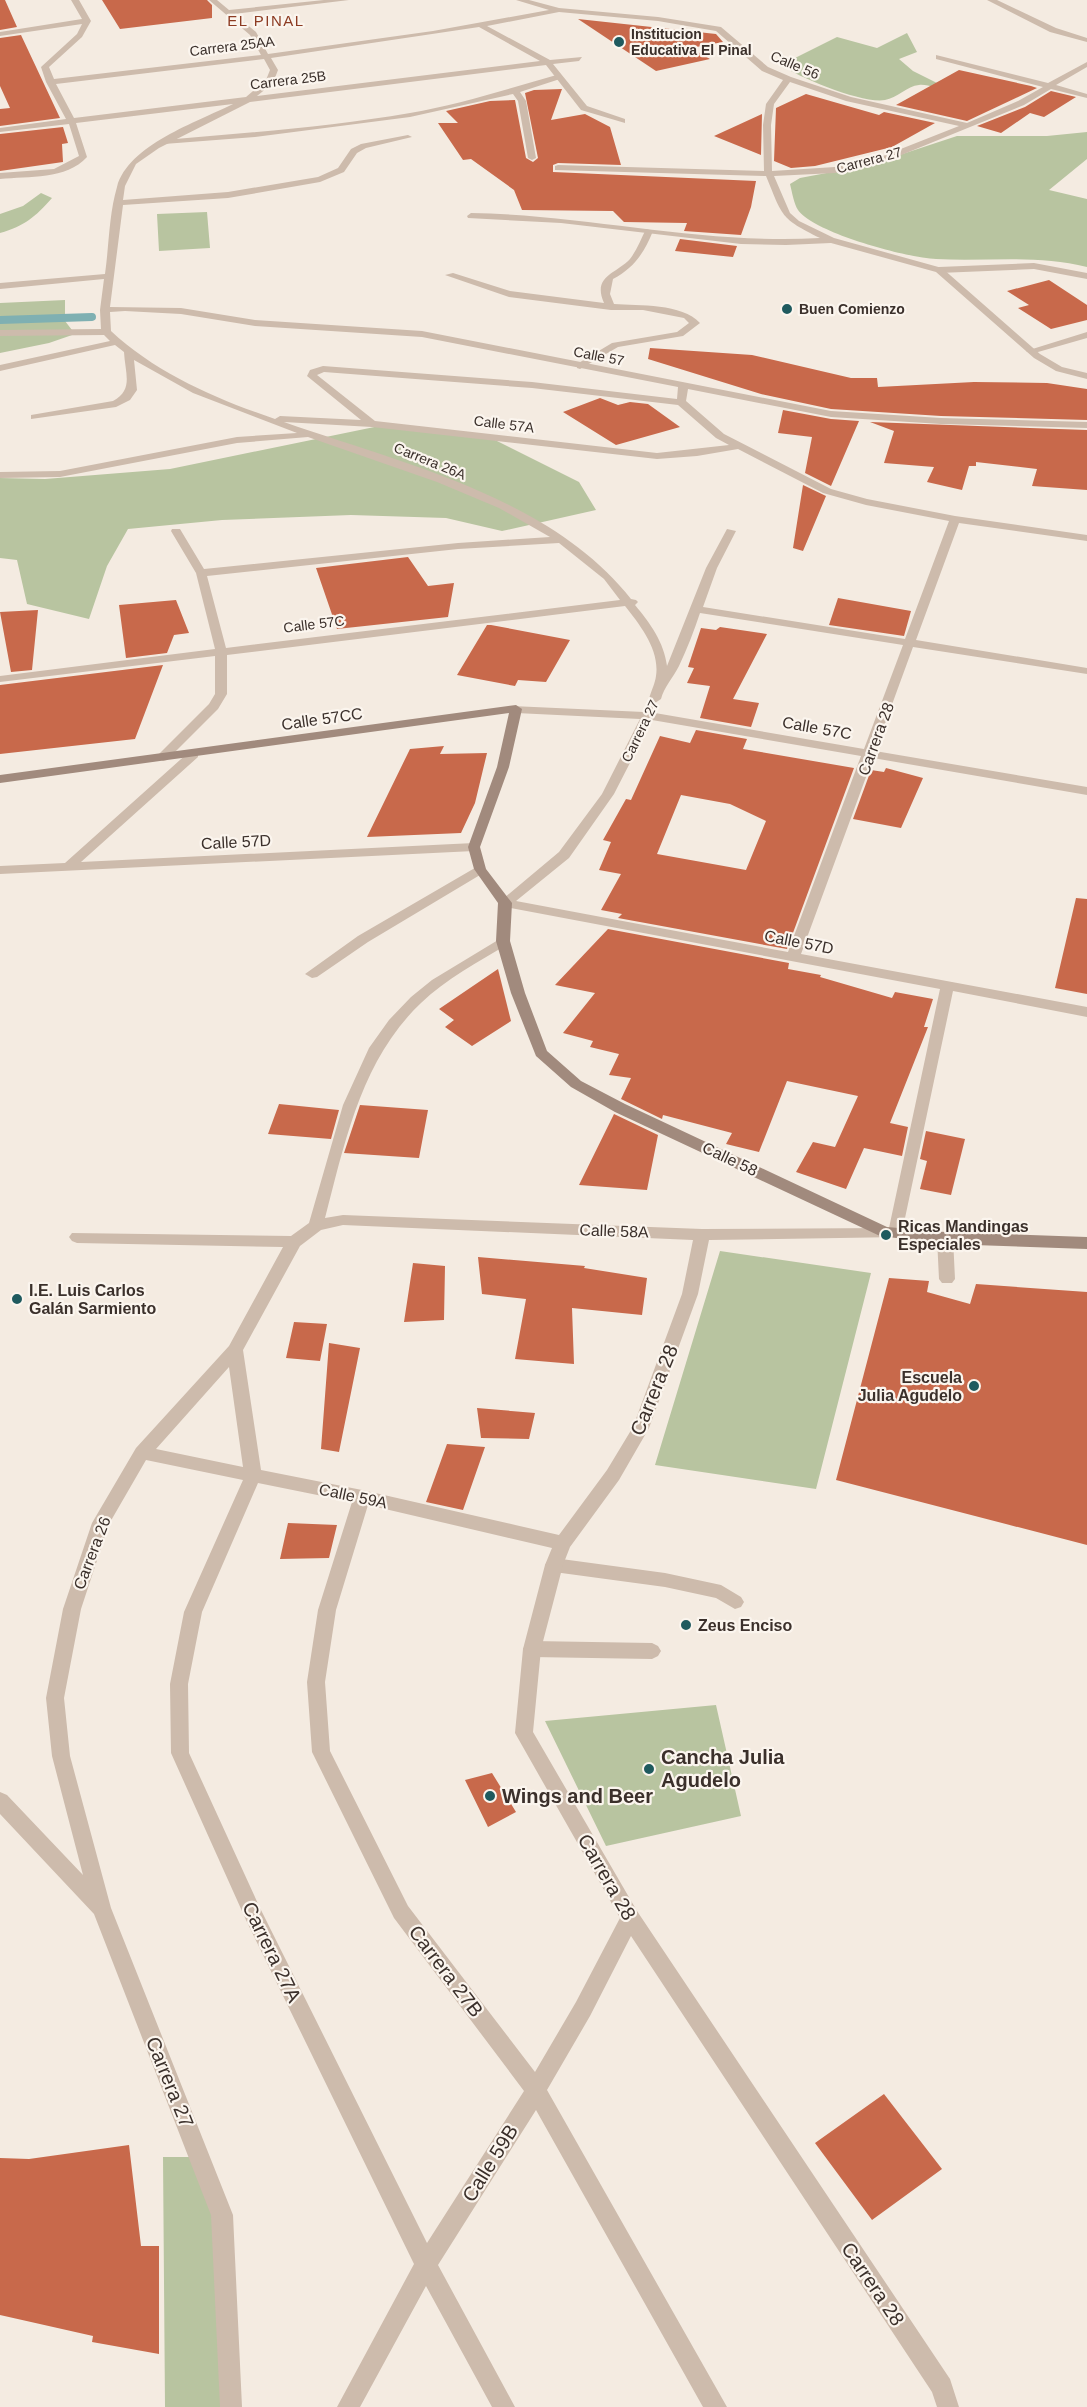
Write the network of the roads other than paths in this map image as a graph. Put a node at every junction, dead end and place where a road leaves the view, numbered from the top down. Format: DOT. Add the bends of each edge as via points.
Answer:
graph roads {
  1 [pos="75,0"];
  2 [pos="213,0"];
  3 [pos="345,0"];
  4 [pos="520,0"];
  5 [pos="991,0"];
  6 [pos="559,10"];
  7 [pos="228,12"];
  8 [pos="87,21"];
  9 [pos="482,26"];
  10 [pos="0,34"];
  11 [pos="1087,40"];
  12 [pos="266,55"];
  13 [pos="939,57"];
  14 [pos="579,59"];
  15 [pos="547,62"];
  16 [pos="1087,64"];
  17 [pos="560,76"];
  18 [pos="788,79"];
  19 [pos="50,82"];
  20 [pos="1050,86"];
  21 [pos="515,91"];
  22 [pos="1087,96"];
  23 [pos="249,99"];
  24 [pos="73,121"];
  25 [pos="622,122"];
  26 [pos="964,125"];
  27 [pos="0,130"];
  28 [pos="408,137"];
  29 [pos="164,142"];
  30 [pos="532,158"];
  31 [pos="558,168"];
  32 [pos="769,175"];
  33 [pos="0,176"];
  34 [pos="119,203"];
  35 [pos="471,216"];
  36 [pos="650,231"];
  37 [pos="831,240"];
  38 [pos="939,270"];
  39 [pos="450,275"];
  40 [pos="111,276"];
  41 [pos="1087,276"];
  42 [pos="0,286"];
  43 [pos="611,307"];
  44 [pos="105,309"];
  45 [pos="105,332"];
  46 [pos="0,333"];
  47 [pos="1087,335"];
  48 [pos="117,342"];
  49 [pos="128,349"];
  50 [pos="1031,351"];
  51 [pos="580,366"];
  52 [pos="0,368"];
  53 [pos="1087,376"];
  54 [pos="683,386"];
  55 [pos="681,402"];
  56 [pos="35,417"];
  57 [pos="265,419"];
  58 [pos="372,424"];
  59 [pos="1087,426"];
  60 [pos="316,436"];
  61 [pos="738,446"];
  62 [pos="0,475"];
  63 [pos="955,519"];
  64 [pos="176,531"];
  65 [pos="731,531"];
  66 [pos="1087,538"];
  67 [pos="561,540"];
  68 [pos="201,573"];
  69 [pos="632,602"];
  70 [pos="696,609"];
  71 [pos="910,644"];
  72 [pos="221,650"];
  73 [pos="1087,671"];
  74 [pos="0,679"];
  75 [pos="655,699"];
  76 [pos="516,709"];
  77 [pos="649,716"];
  78 [pos="194,754"];
  79 [pos="870,754"];
  80 [pos="163,757"];
  81 [pos="0,779"];
  82 [pos="1087,791"];
  83 [pos="474,847"];
  84 [pos="69,867"];
  85 [pos="480,869"];
  86 [pos="0,870"];
  87 [pos="506,903"];
  88 [pos="503,941"];
  89 [pos="794,957"];
  90 [pos="312,974"];
  91 [pos="947,986"];
  92 [pos="1087,1012"];
  93 [pos="343,1220"];
  94 [pos="316,1226"];
  95 [pos="890,1233"];
  96 [pos="702,1235"];
  97 [pos="77,1237"];
  98 [pos="945,1238"];
  99 [pos="294,1242"];
  100 [pos="1087,1243"];
  101 [pos="947,1279"];
  102 [pos="235,1350"];
  103 [pos="142,1453"];
  104 [pos="253,1475"];
  105 [pos="362,1497"];
  106 [pos="563,1543"];
  107 [pos="554,1565"];
  108 [pos="735,1602"];
  109 [pos="532,1649"];
  110 [pos="652,1650"];
  111 [pos="0,1801"];
  112 [pos="101,1908"];
  113 [pos="630,1918"];
  114 [pos="536,2090"];
  115 [pos="426,2265"];
  116 [pos="231,2407"];
  117 [pos="348,2407"];
  118 [pos="504,2407"];
  119 [pos="716,2407"];
  120 [pos="948,2407"];
  1 -- 8 [label="street"];
  2 -- 7 [label="street"];
  3 -- 7 [label="street"];
  4 -- 6 [label="street, Calle 56"];
  5 -- 11 [label="street" via="1053,30"];
  6 -- 9 [label="street, Carrera 25AA"];
  6 -- 18 [label="street, Calle 56" via="718,29 765,69"];
  7 -- 12 [label="street" via="253,34"];
  8 -- 10 [label="street"];
  8 -- 19 [label="street" via="83,32 45,67"];
  9 -- 12 [label="street, Carrera 25AA"];
  9 -- 15 [label="street"];
  12 -- 19 [label="street, Carrera 25AA"];
  12 -- 23 [label="street" via="274,70 270,81"];
  13 -- 20 [label="street"];
  14 -- 15 [label="street, Carrera 25B"];
  15 -- 17 [label="street"];
  15 -- 23 [label="street, Carrera 25B"];
  16 -- 20 [label="street, Carrera 27"];
  17 -- 21 [label="street"];
  17 -- 25 [label="street" via="584,108"];
  18 -- 26 [label="street, Calle 56" via="849,99"];
  18 -- 32 [label="street" via="770,104"];
  19 -- 24 [label="street"];
  20 -- 22 [label="street"];
  20 -- 26 [label="street, Carrera 27" via="1022,102"];
  21 -- 29 [label="street" via="410,115"];
  21 -- 30 [label="street" via="522,101"];
  23 -- 24 [label="street, Carrera 25B"];
  23 -- 29 [label="street"];
  24 -- 27 [label="street, Carrera 25B"];
  24 -- 33 [label="street" via="83,157 78,164"];
  26 -- 32 [label="street, Carrera 27" via="886,158 835,170"];
  28 -- 34 [label="street" via="364,146 354,151 341,170 320,179 228,195"];
  29 -- 34 [label="street" via="134,163 121,186"];
  31 -- 32 [label="street, Carrera 27"];
  32 -- 37 [label="street" via="786,214"];
  34 -- 40 [label="street"];
  35 -- 36 [label="street" via="519,214"];
  36 -- 37 [label="street" via="798,244"];
  36 -- 43 [label="street" via="627,269 609,278 605,294"];
  37 -- 38 [label="street"];
  38 -- 41 [label="street" via="1034,266"];
  38 -- 50 [label="street"];
  39 -- 43 [label="street" via="508,294"];
  40 -- 42 [label="street"];
  40 -- 44 [label="street"];
  43 -- 51 [label="street" via="663,310 687,316 695,323 680,334 615,345"];
  44 -- 45 [label="street"];
  44 -- 51 [label="street, Calle 57" via="181,311 255,323 422,334"];
  45 -- 46 [label="street"];
  45 -- 48 [label="street, Carrera 26A"];
  47 -- 50 [label="street"];
  48 -- 49 [label="street, Carrera 26A"];
  48 -- 52 [label="street"];
  49 -- 56 [label="street" via="132,390 127,398 116,404"];
  49 -- 57 [label="street, Carrera 26A" via="196,392"];
  50 -- 53 [label="street" via="1050,365"];
  51 -- 54 [label="street, Calle 57"];
  54 -- 55 [label="street"];
  54 -- 59 [label="street, Calle 57" via="831,414"];
  55 -- 58 [label="street" via="543,386 323,369 313,372 312,376"];
  55 -- 61 [label="street" via="720,436"];
  57 -- 58 [label="street, Calle 57A"];
  57 -- 60 [label="street, Carrera 26A"];
  58 -- 61 [label="street, Calle 57A" via="657,456"];
  60 -- 62 [label="street" via="237,440 60,474"];
  60 -- 67 [label="street, Carrera 26A" via="396,463 509,510"];
  61 -- 63 [label="street" via="827,490 866,502"];
  63 -- 66 [label="street"];
  63 -- 71 [label="street, Carrera 28"];
  64 -- 68 [label="street"];
  65 -- 70 [label="street, Carrera 27" via="716,556"];
  67 -- 68 [label="street" via="458,546"];
  67 -- 69 [label="street, Carrera 26A"];
  68 -- 72 [label="street"];
  69 -- 72 [label="street, Calle 57C"];
  69 -- 75 [label="street, Carrera 26A" via="659,650 662,671"];
  70 -- 71 [label="street"];
  70 -- 75 [label="street, Carrera 27" via="678,660"];
  71 -- 73 [label="street"];
  71 -- 79 [label="street, Carrera 28"];
  72 -- 74 [label="street, Calle 57C"];
  72 -- 80 [label="street" via="220,694 214,706"];
  75 -- 77 [label="street, Carrera 27"];
  76 -- 77 [label="street, Calle 57CC"];
  76 -- 78 [label="street, Calle 57CC"];
  76 -- 83 [label="street" via="503,767"];
  77 -- 79 [label="street, Calle 57C"];
  77 -- 87 [label="street, Carrera 27" via="608,794 564,855"];
  78 -- 80 [label="street, Calle 57CC"];
  78 -- 84 [label="street"];
  79 -- 82 [label="street, Calle 57C"];
  79 -- 89 [label="street, Carrera 28"];
  80 -- 81 [label="street, Calle 57CC"];
  83 -- 84 [label="street, Calle 57D"];
  83 -- 85 [label="street"];
  84 -- 86 [label="street, Calle 57D"];
  85 -- 87 [label="street"];
  85 -- 90 [label="street"];
  87 -- 88 [label="street, Calle 58"];
  87 -- 89 [label="street, Calle 57D"];
  88 -- 94 [label="street" via="416,1000 387,1031 348,1106"];
  88 -- 95 [label="street, Calle 58" via="541,1053 576,1084"];
  89 -- 91 [label="street, Calle 57D"];
  91 -- 92 [label="street, Calle 57D"];
  91 -- 95 [label="street"];
  93 -- 94 [label="street, Carrera 26"];
  93 -- 96 [label="street, Calle 58A"];
  94 -- 99 [label="street, Carrera 26"];
  95 -- 96 [label="street, Calle 58A"];
  95 -- 98 [label="street, Calle 58"];
  96 -- 106 [label="street, Carrera 28" via="690,1294 641,1428 613,1475"];
  97 -- 99 [label="street"];
  98 -- 100 [label="street, Calle 58"];
  98 -- 101 [label="street"];
  99 -- 102 [label="street, Carrera 26"];
  102 -- 103 [label="street, Carrera 26"];
  102 -- 104 [label="street"];
  103 -- 104 [label="street, Calle 59A"];
  103 -- 112 [label="street, Carrera 26" via="101,1523 72,1609 56,1698 61,1756"];
  104 -- 105 [label="street, Calle 59A"];
  104 -- 115 [label="street, Carrera 27A" via="194,1612 179,1684 180,1753 253,1914"];
  105 -- 106 [label="street, Calle 59A"];
  105 -- 114 [label="street, Carrera 27B" via="327,1610 316,1682 321,1752 401,1912"];
  106 -- 107 [label="street, Carrera 28"];
  107 -- 108 [label="street" via="665,1580 722,1592"];
  107 -- 109 [label="street, Carrera 28"];
  109 -- 110 [label="street"];
  109 -- 113 [label="street, Carrera 28" via="524,1733"];
  111 -- 112 [label="street, Carrera 27"];
  112 -- 116 [label="street, Carrera 27" via="222,2215"];
  113 -- 114 [label="street, Calle 59B"];
  113 -- 120 [label="street, Carrera 28" via="942,2387"];
  114 -- 115 [label="street, Calle 59B"];
  114 -- 119 [label="street, Carrera 27B"];
  115 -- 117 [label="street, Calle 59B"];
  115 -- 118 [label="street, Carrera 27A"];
}
